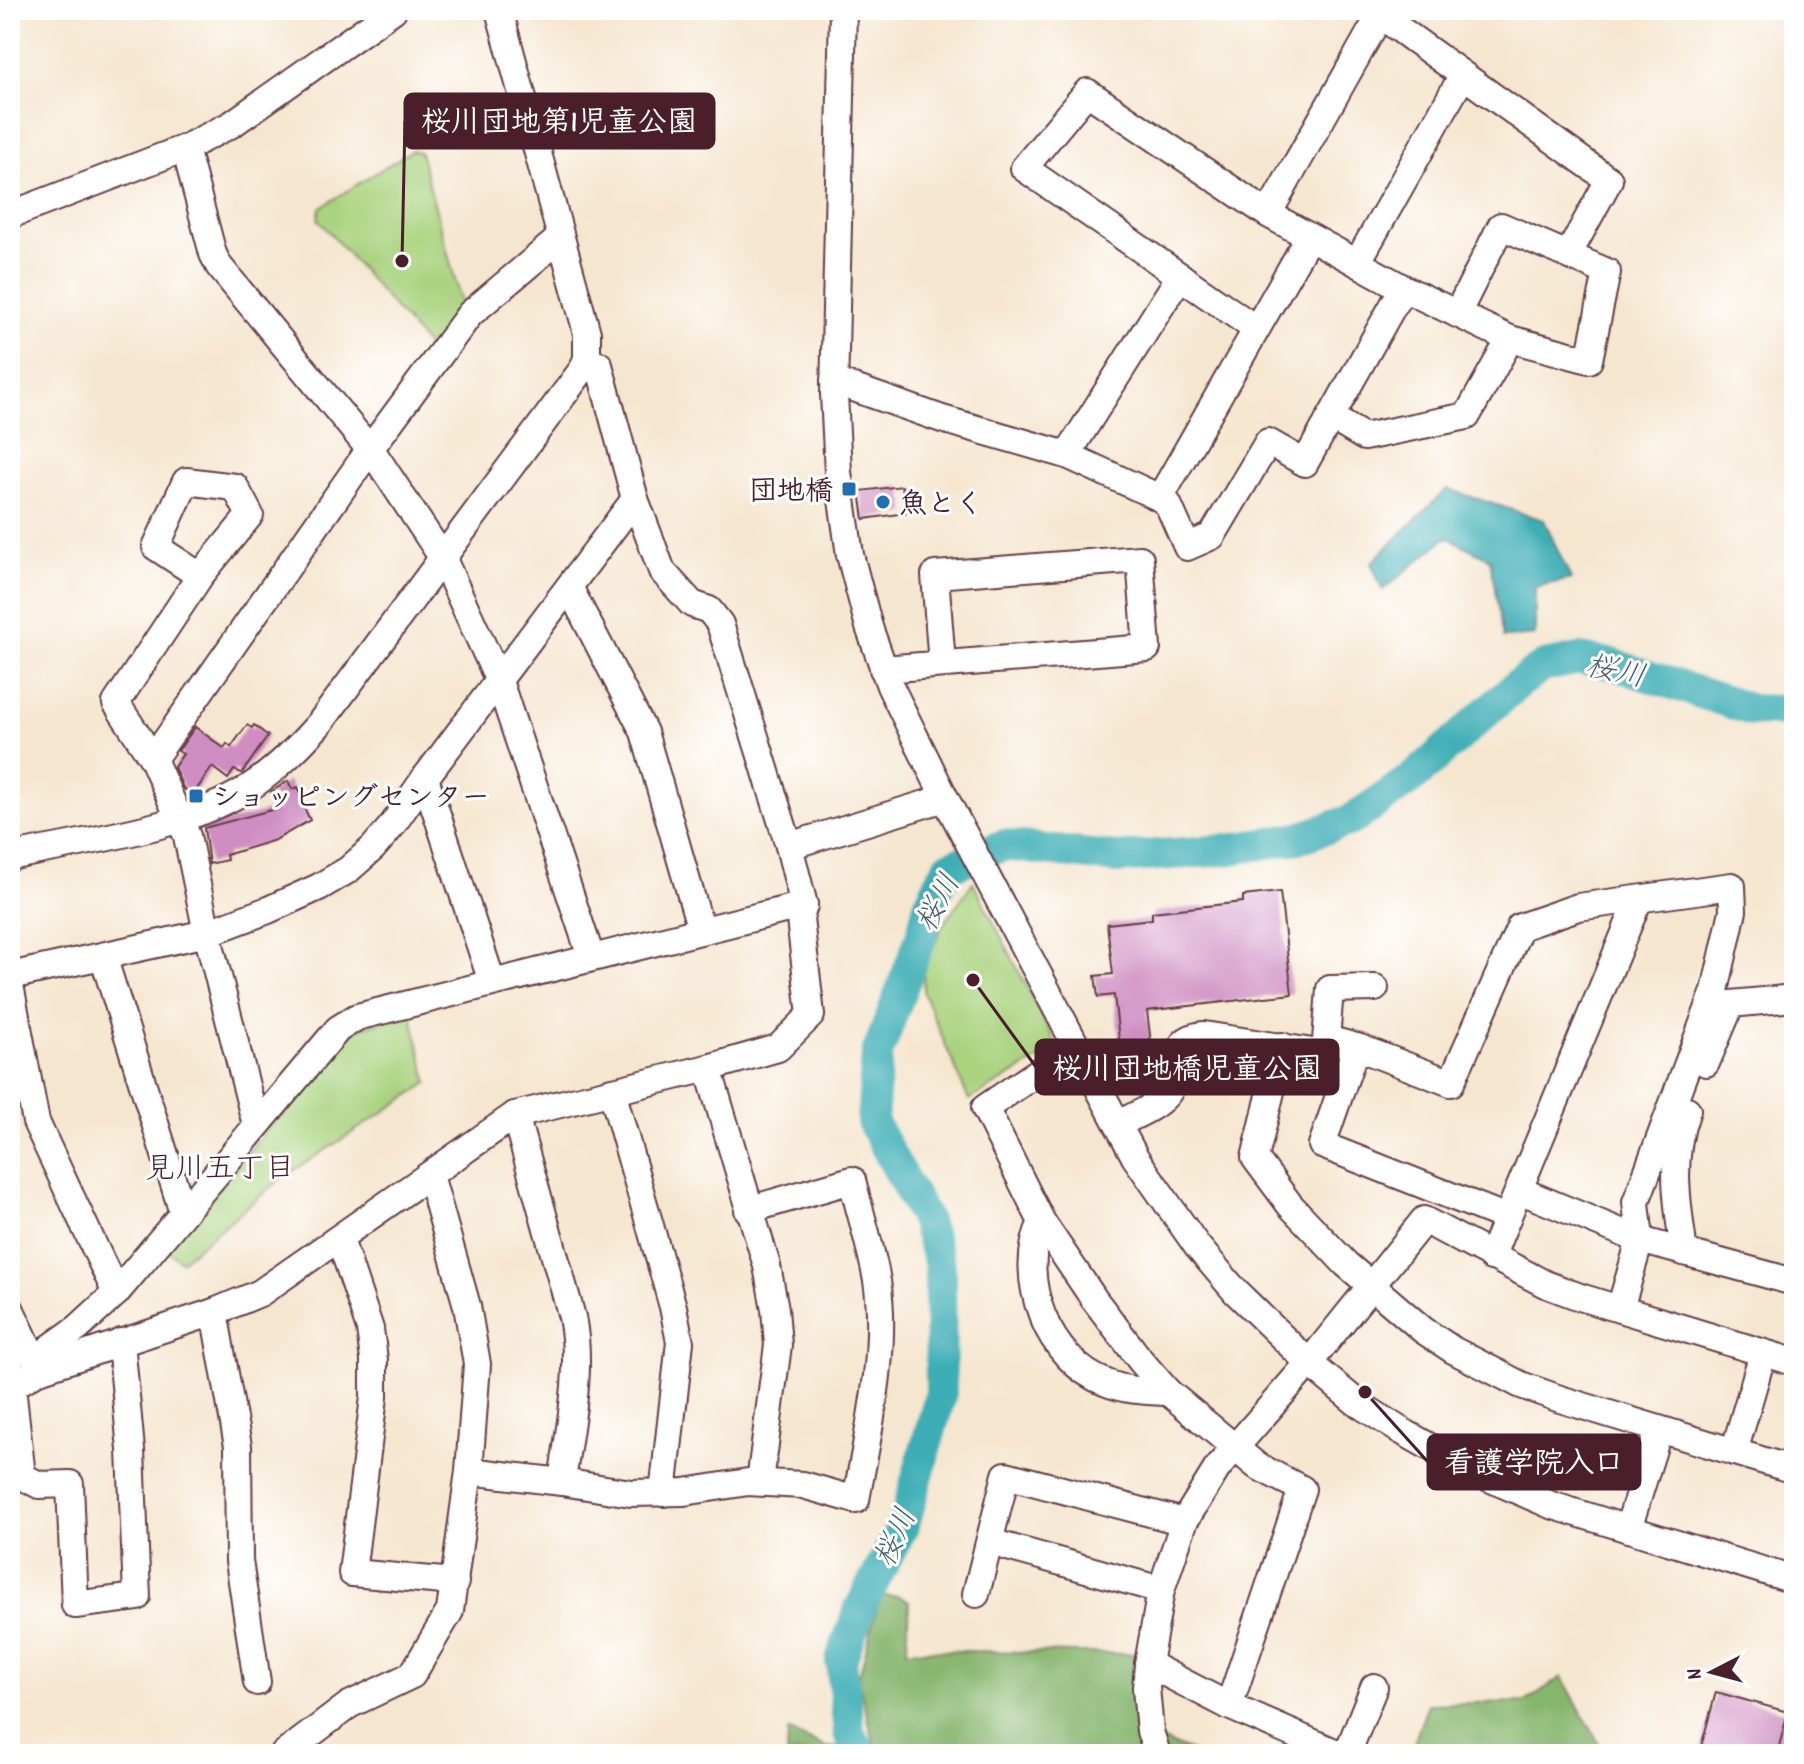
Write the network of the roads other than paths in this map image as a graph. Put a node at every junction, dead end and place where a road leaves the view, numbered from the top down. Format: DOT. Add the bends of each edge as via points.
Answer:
graph roads {
  1 [pos="393,10"];
  2 [pos="843,10"];
  3 [pos="1381,13"];
  4 [pos="505,17"];
  5 [pos="1463,75"];
  6 [pos="185,148"];
  7 [pos="1268,214"];
  8 [pos="10,215"];
  9 [pos="1309,237"];
  10 [pos="560,238"];
  11 [pos="1568,255"];
  12 [pos="1357,263"];
  13 [pos="1180,276"];
  14 [pos="1403,288"];
  15 [pos="1457,314"];
  16 [pos="1256,329"];
  17 [pos="1510,339"];
  18 [pos="587,359"];
  19 [pos="834,381"];
  20 [pos="1331,417"];
  21 [pos="370,449"];
  22 [pos="1067,455"];
  23 [pos="1160,498"];
  24 [pos="635,499"];
  25 [pos="442,557"];
  26 [pos="200,576"];
  27 [pos="569,587"];
  28 [pos="942,664"];
  29 [pos="883,669"];
  30 [pos="499,681"];
  31 [pos="153,759"];
  32 [pos="425,778"];
  33 [pos="945,798"];
  34 [pos="180,821"];
  35 [pos="789,846"];
  36 [pos="10,857"];
  37 [pos="1639,899"];
  38 [pos="804,905"];
  39 [pos="701,930"];
  40 [pos="207,933"];
  41 [pos="103,956"];
  42 [pos="591,957"];
  43 [pos="10,976"];
  44 [pos="492,982"];
  45 [pos="10,985"];
  46 [pos="1375,988"];
  47 [pos="1794,998"];
  48 [pos="1327,1039"];
  49 [pos="1282,1046"];
  50 [pos="1075,1047"];
  51 [pos="1356,1047"];
  52 [pos="708,1068"];
  53 [pos="612,1091"];
  54 [pos="515,1115"];
  55 [pos="1118,1124"];
  56 [pos="256,1125"];
  57 [pos="430,1175"];
  58 [pos="1519,1190"];
  59 [pos="748,1210"];
  60 [pos="183,1213"];
  61 [pos="1507,1218"];
  62 [pos="1042,1222"];
  63 [pos="340,1239"];
  64 [pos="1640,1240"];
  65 [pos="1684,1252"];
  66 [pos="1491,1257"];
  67 [pos="1794,1282"];
  68 [pos="1370,1287"];
  69 [pos="116,1293"];
  70 [pos="10,1308"];
  71 [pos="1620,1309"];
  72 [pos="214,1312"];
  73 [pos="121,1342"];
  74 [pos="1763,1353"];
  75 [pos="1794,1362"];
  76 [pos="1309,1363"];
  77 [pos="39,1370"];
  78 [pos="11,1388"];
  79 [pos="1168,1392"];
  80 [pos="1659,1430"];
  81 [pos="1234,1449"];
  82 [pos="1734,1452"];
  83 [pos="1794,1470"];
  84 [pos="469,1471"];
  85 [pos="562,1482"];
  86 [pos="760,1482"];
  87 [pos="663,1493"];
  88 [pos="1184,1522"];
  89 [pos="1628,1529"];
  90 [pos="990,1542"];
  91 [pos="1794,1580"];
  92 [pos="455,1582"];
  93 [pos="1161,1590"];
  94 [pos="976,1594"];
  95 [pos="1148,1664"];
  96 [pos="257,1682"];
  97 [pos="1374,1687"];
  98 [pos="1229,1706"];
  99 [pos="284,1754"];
  100 [pos="1157,1754"];
  101 [pos="1339,1754"];
  102 [pos="1347,1754"];
  1 -- 6 [label="street" via="232,124"];
  2 -- 19 [label="street"];
  3 -- 5 [label="street"];
  3 -- 7 [label="street"];
  4 -- 10 [label="street"];
  5 -- 11 [label="street" via="1609,180"];
  5 -- 12 [label="street"];
  6 -- 8 [label="street"];
  6 -- 21 [label="street" via="219,266"];
  7 -- 9 [label="street"];
  7 -- 13 [label="street" via="1087,92 1024,168"];
  9 -- 12 [label="street"];
  9 -- 16 [label="street"];
  10 -- 18 [label="street" via="587,333"];
  10 -- 21 [label="street" via="470,314"];
  11 -- 15 [label="street" via="1501,226"];
  11 -- 17 [label="street" via="1607,272 1589,360"];
  12 -- 14 [label="street"];
  13 -- 16 [label="street"];
  13 -- 22 [label="street"];
  14 -- 15 [label="street"];
  14 -- 20 [label="street"];
  15 -- 17 [label="street"];
  16 -- 23 [label="street"];
  17 -- 20 [label="street" via="1467,416 1364,437"];
  18 -- 24 [label="street" via="599,365"];
  18 -- 25 [label="street"];
  19 -- 22 [label="street"];
  19 -- 29 [label="street" via="848,544"];
  20 -- 23 [label="street" via="1305,463 1268,442 1212,536 1187,547 1168,504"];
  21 -- 25 [label="street"];
  21 -- 31 [label="street"];
  22 -- 23 [label="street"];
  24 -- 27 [label="street"];
  24 -- 35 [label="street" via="662,571 692,604 709,610 720,624"];
  25 -- 30 [label="street"];
  25 -- 34 [label="street" via="293,752 247,789"];
  26 -- 31 [label="street" via="116,703"];
  27 -- 30 [label="street"];
  27 -- 39 [label="street" via="644,732"];
  28 -- 28 [label="street" via="1147,648 1140,559 935,575"];
  28 -- 29 [label="street"];
  29 -- 33 [label="street"];
  30 -- 32 [label="street"];
  30 -- 42 [label="street"];
  31 -- 34 [label="street"];
  32 -- 40 [label="street" via="391,827 348,870"];
  32 -- 44 [label="street"];
  33 -- 35 [label="street"];
  33 -- 50 [label="street"];
  34 -- 36 [label="street"];
  34 -- 40 [label="street"];
  35 -- 38 [label="street"];
  37 -- 51 [label="street" via="1578,907 1520,927 1451,1083"];
  37 -- 58 [label="street"];
  37 -- 64 [label="street" via="1732,886 1734,894 1715,991 1636,1202"];
  38 -- 39 [label="street"];
  38 -- 52 [label="street" via="800,919 811,1015 778,1048"];
  39 -- 42 [label="street"];
  40 -- 41 [label="street"];
  40 -- 56 [label="street"];
  41 -- 43 [label="street"];
  41 -- 60 [label="street"];
  42 -- 44 [label="street"];
  44 -- 56 [label="street" via="357,1017 338,1029"];
  45 -- 69 [label="street" via="36,1122"];
  46 -- 48 [label="street" via="1330,989"];
  47 -- 65 [label="street" via="1731,1004 1678,1142 1674,1173"];
  48 -- 49 [label="street" via="1325,1054"];
  48 -- 51 [label="street"];
  49 -- 55 [label="street" via="1193,1036 1179,1050 1169,1091 1154,1106"];
  49 -- 68 [label="street" via="1255,1158 1319,1239"];
  50 -- 55 [label="street"];
  50 -- 62 [label="street" via="985,1108"];
  51 -- 61 [label="street" via="1322,1145"];
  52 -- 53 [label="street"];
  52 -- 59 [label="street"];
  53 -- 54 [label="street"];
  53 -- 87 [label="street" via="680,1342"];
  54 -- 57 [label="street"];
  54 -- 85 [label="street" via="577,1342"];
  55 -- 76 [label="street" via="1150,1181 1197,1246"];
  56 -- 60 [label="street"];
  57 -- 63 [label="street"];
  57 -- 84 [label="street" via="476,1344"];
  58 -- 61 [label="street"];
  58 -- 64 [label="street"];
  59 -- 86 [label="street" via="767,1266 778,1345"];
  59 -- 86 [label="street" via="852,1180 877,1282 880,1327 856,1500 803,1485"];
  60 -- 69 [label="street"];
  61 -- 66 [label="street"];
  62 -- 79 [label="street" via="1094,1299"];
  62 -- 79 [label="street" via="1035,1236 1032,1278 1039,1309 1075,1364 1105,1383"];
  63 -- 72 [label="street" via="260,1293"];
  63 -- 92 [label="street" via="370,1329 374,1360 352,1573"];
  64 -- 65 [label="street"];
  64 -- 71 [label="street"];
  65 -- 67 [label="street"];
  66 -- 68 [label="street" via="1424,1220"];
  66 -- 71 [label="street" via="1545,1284"];
  68 -- 76 [label="street"];
  68 -- 80 [label="street" via="1423,1330 1490,1370"];
  69 -- 77 [label="street" via="50,1348"];
  70 -- 77 [label="street"];
  71 -- 74 [label="street"];
  72 -- 73 [label="street"];
  72 -- 96 [label="street" via="238,1446 239,1561"];
  73 -- 77 [label="street"];
  73 -- 78 [label="street" via="137,1597 75,1605 70,1484 39,1485 22,1476"];
  74 -- 75 [label="street"];
  74 -- 82 [label="street"];
  76 -- 81 [label="street"];
  76 -- 89 [label="street" via="1356,1402 1448,1459 1526,1495"];
  77 -- 78 [label="street"];
  79 -- 81 [label="street"];
  80 -- 82 [label="street"];
  80 -- 89 [label="street"];
  81 -- 88 [label="street"];
  81 -- 98 [label="street" via="1302,1489"];
  82 -- 83 [label="street"];
  84 -- 85 [label="street"];
  84 -- 92 [label="street"];
  85 -- 87 [label="street"];
  86 -- 87 [label="street"];
  88 -- 90 [label="street" via="1006,1475"];
  88 -- 93 [label="street"];
  89 -- 91 [label="street"];
  90 -- 93 [label="street"];
  90 -- 94 [label="street"];
  92 -- 99 [label="street" via="450,1611 412,1675 349,1705"];
  93 -- 95 [label="street"];
  95 -- 98 [label="street"];
  95 -- 100 [label="street" via="1150,1731"];
  97 -- 102 [label="street"];
  98 -- 101 [label="street"];
}
